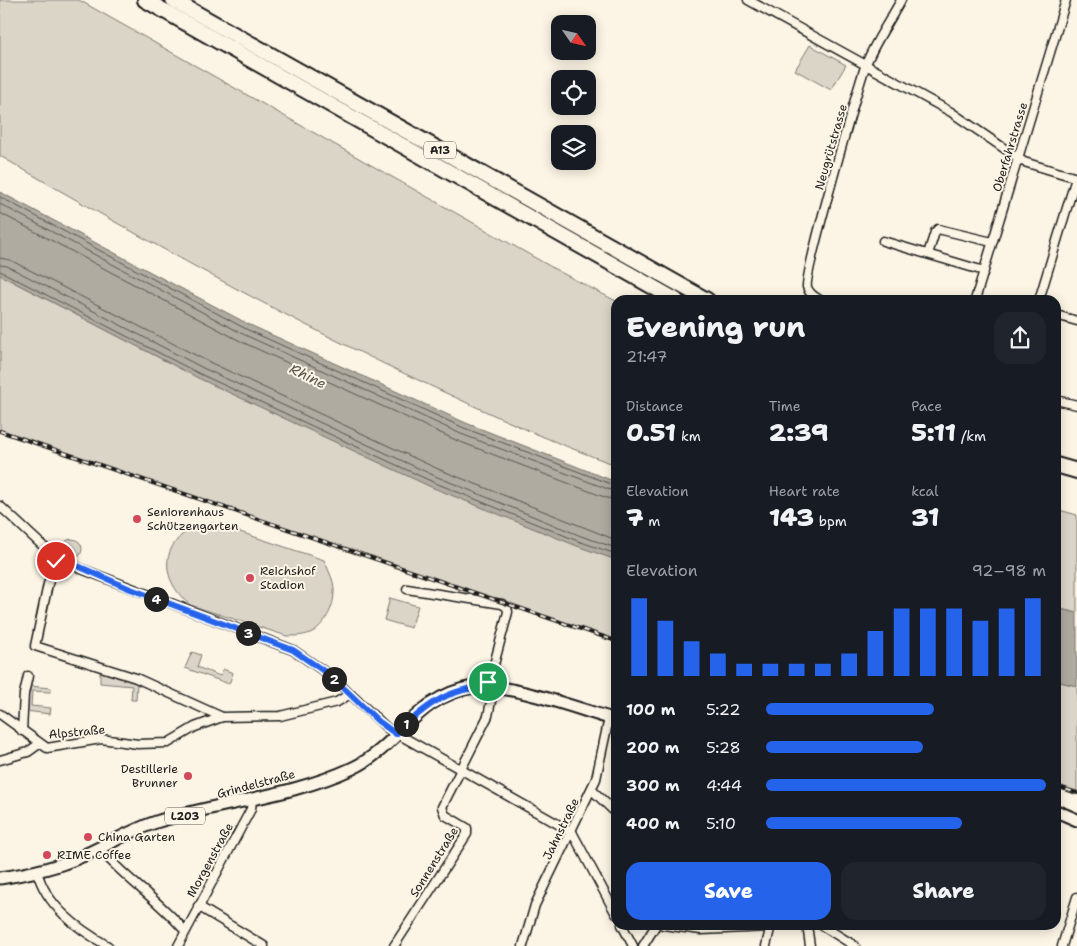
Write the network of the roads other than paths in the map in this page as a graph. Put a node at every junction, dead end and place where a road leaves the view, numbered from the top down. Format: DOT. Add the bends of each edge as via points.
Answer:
graph roads {
  1 [pos="145,0"];
  2 [pos="173,0"];
  3 [pos="748,0"];
  4 [pos="901,0"];
  5 [pos="1066,0"];
  6 [pos="866,66"];
  7 [pos="1019,158"];
  8 [pos="1076,178"];
  9 [pos="884,242"];
  10 [pos="992,242"];
  11 [pos="928,254"];
  12 [pos="984,270"];
  13 [pos="667,295"];
  14 [pos="698,295"];
  15 [pos="812,295"];
  16 [pos="976,295"];
  17 [pos="1041,295"];
  18 [pos="1061,316"];
  19 [pos="1077,320"];
  20 [pos="1061,401"];
  21 [pos="1077,405"];
  22 [pos="1061,466"];
  23 [pos="1077,471"];
  24 [pos="1061,476"];
  25 [pos="1077,481"];
  26 [pos="0,506"];
  27 [pos="57,557"];
  28 [pos="407,589"];
  29 [pos="28,676"];
  30 [pos="491,687"];
  31 [pos="350,694"];
  32 [pos="0,714"];
  33 [pos="222,717"];
  34 [pos="611,718"];
  35 [pos="611,726"];
  36 [pos="22,731"];
  37 [pos="396,734"];
  38 [pos="39,744"];
  39 [pos="0,760"];
  40 [pos="461,770"];
  41 [pos="592,790"];
  42 [pos="252,800"];
  43 [pos="611,808"];
  44 [pos="1061,813"];
  45 [pos="1077,820"];
  46 [pos="572,832"];
  47 [pos="99,848"];
  48 [pos="37,871"];
  49 [pos="0,878"];
  50 [pos="1077,897"];
  51 [pos="611,905"];
  52 [pos="198,906"];
  53 [pos="185,930"];
  54 [pos="625,930"];
  55 [pos="653,930"];
  56 [pos="769,930"];
  57 [pos="807,930"];
  58 [pos="829,930"];
  59 [pos="108,946"];
  60 [pos="178,946"];
  61 [pos="264,946"];
  62 [pos="394,946"];
  63 [pos="523,946"];
  64 [pos="633,946"];
  65 [pos="643,946"];
  66 [pos="766,946"];
  67 [pos="810,946"];
  68 [pos="855,946"];
  69 [pos="1062,946"];
  1 -- 13 [label="highway, A13"];
  2 -- 14 [label="highway, A13"];
  3 -- 6 [label="street"];
  4 -- 6 [label="street, Neugrütstrasse"];
  5 -- 7 [label="street, Oberfahrstrasse"];
  6 -- 7 [label="street" via="950,112"];
  6 -- 15 [label="street, Neugrütstrasse" via="806,281"];
  7 -- 8 [label="street"];
  7 -- 10 [label="street, Oberfahrstrasse"];
  8 -- 17 [label="street"];
  9 -- 11 [label="street"];
  10 -- 11 [label="street" via="938,229 934,232"];
  10 -- 12 [label="street, Oberfahrstrasse"];
  11 -- 12 [label="street"];
  12 -- 16 [label="street, Oberfahrstrasse"];
  18 -- 19 [label="street"];
  20 -- 21 [label="street"];
  22 -- 23 [label="highway"];
  24 -- 25 [label="highway"];
  26 -- 27 [label="street"];
  27 -- 31 [label="street" via="128,588 293,650 331,676"];
  27 -- 33 [label="street, Alpstraße" via="35,646 136,678"];
  28 -- 30 [label="street" via="507,607"];
  29 -- 36 [label="street"];
  30 -- 34 [label="main road, L203"];
  30 -- 37 [label="main road, L203" via="460,690 437,699"];
  30 -- 40 [label="street" via="488,716"];
  31 -- 33 [label="street, Alpstraße" via="337,702 280,716"];
  31 -- 37 [label="street"];
  32 -- 36 [label="street, Alpstraße"];
  33 -- 38 [label="street, Alpstraße" via="195,727 168,743 138,744 101,739 47,748"];
  35 -- 41 [label="street, Jahnstraße"];
  36 -- 38 [label="street, Alpstraße"];
  37 -- 40 [label="street"];
  37 -- 42 [label="main road, Grindelstraße / L203" via="372,757 352,768"];
  38 -- 39 [label="street" via="28,752"];
  40 -- 46 [label="street"];
  40 -- 62 [label="street, Sonnenstraße" via="442,812 467,828 467,834"];
  41 -- 43 [label="street"];
  41 -- 46 [label="street, Jahnstraße"];
  42 -- 47 [label="main road, Grindelstraße / L203" via="157,822"];
  42 -- 52 [label="street, Morgenstraße" via="251,809"];
  44 -- 45 [label="main road"];
  46 -- 51 [label="street"];
  46 -- 63 [label="street, Jahnstraße" via="535,905"];
  47 -- 48 [label="main road, Grindelstraße / L203"];
  47 -- 53 [label="street"];
  48 -- 49 [label="main road, Grindelstraße / L203"];
  48 -- 59 [label="street" via="48,897 60,910"];
  50 -- 69 [label="street"];
  52 -- 53 [label="street, Morgenstraße"];
  52 -- 61 [label="street"];
  53 -- 60 [label="street, Morgenstraße"];
  54 -- 64 [label="street"];
  55 -- 65 [label="street"];
  56 -- 66 [label="street"];
  57 -- 67 [label="street"];
  58 -- 68 [label="street"];
}
